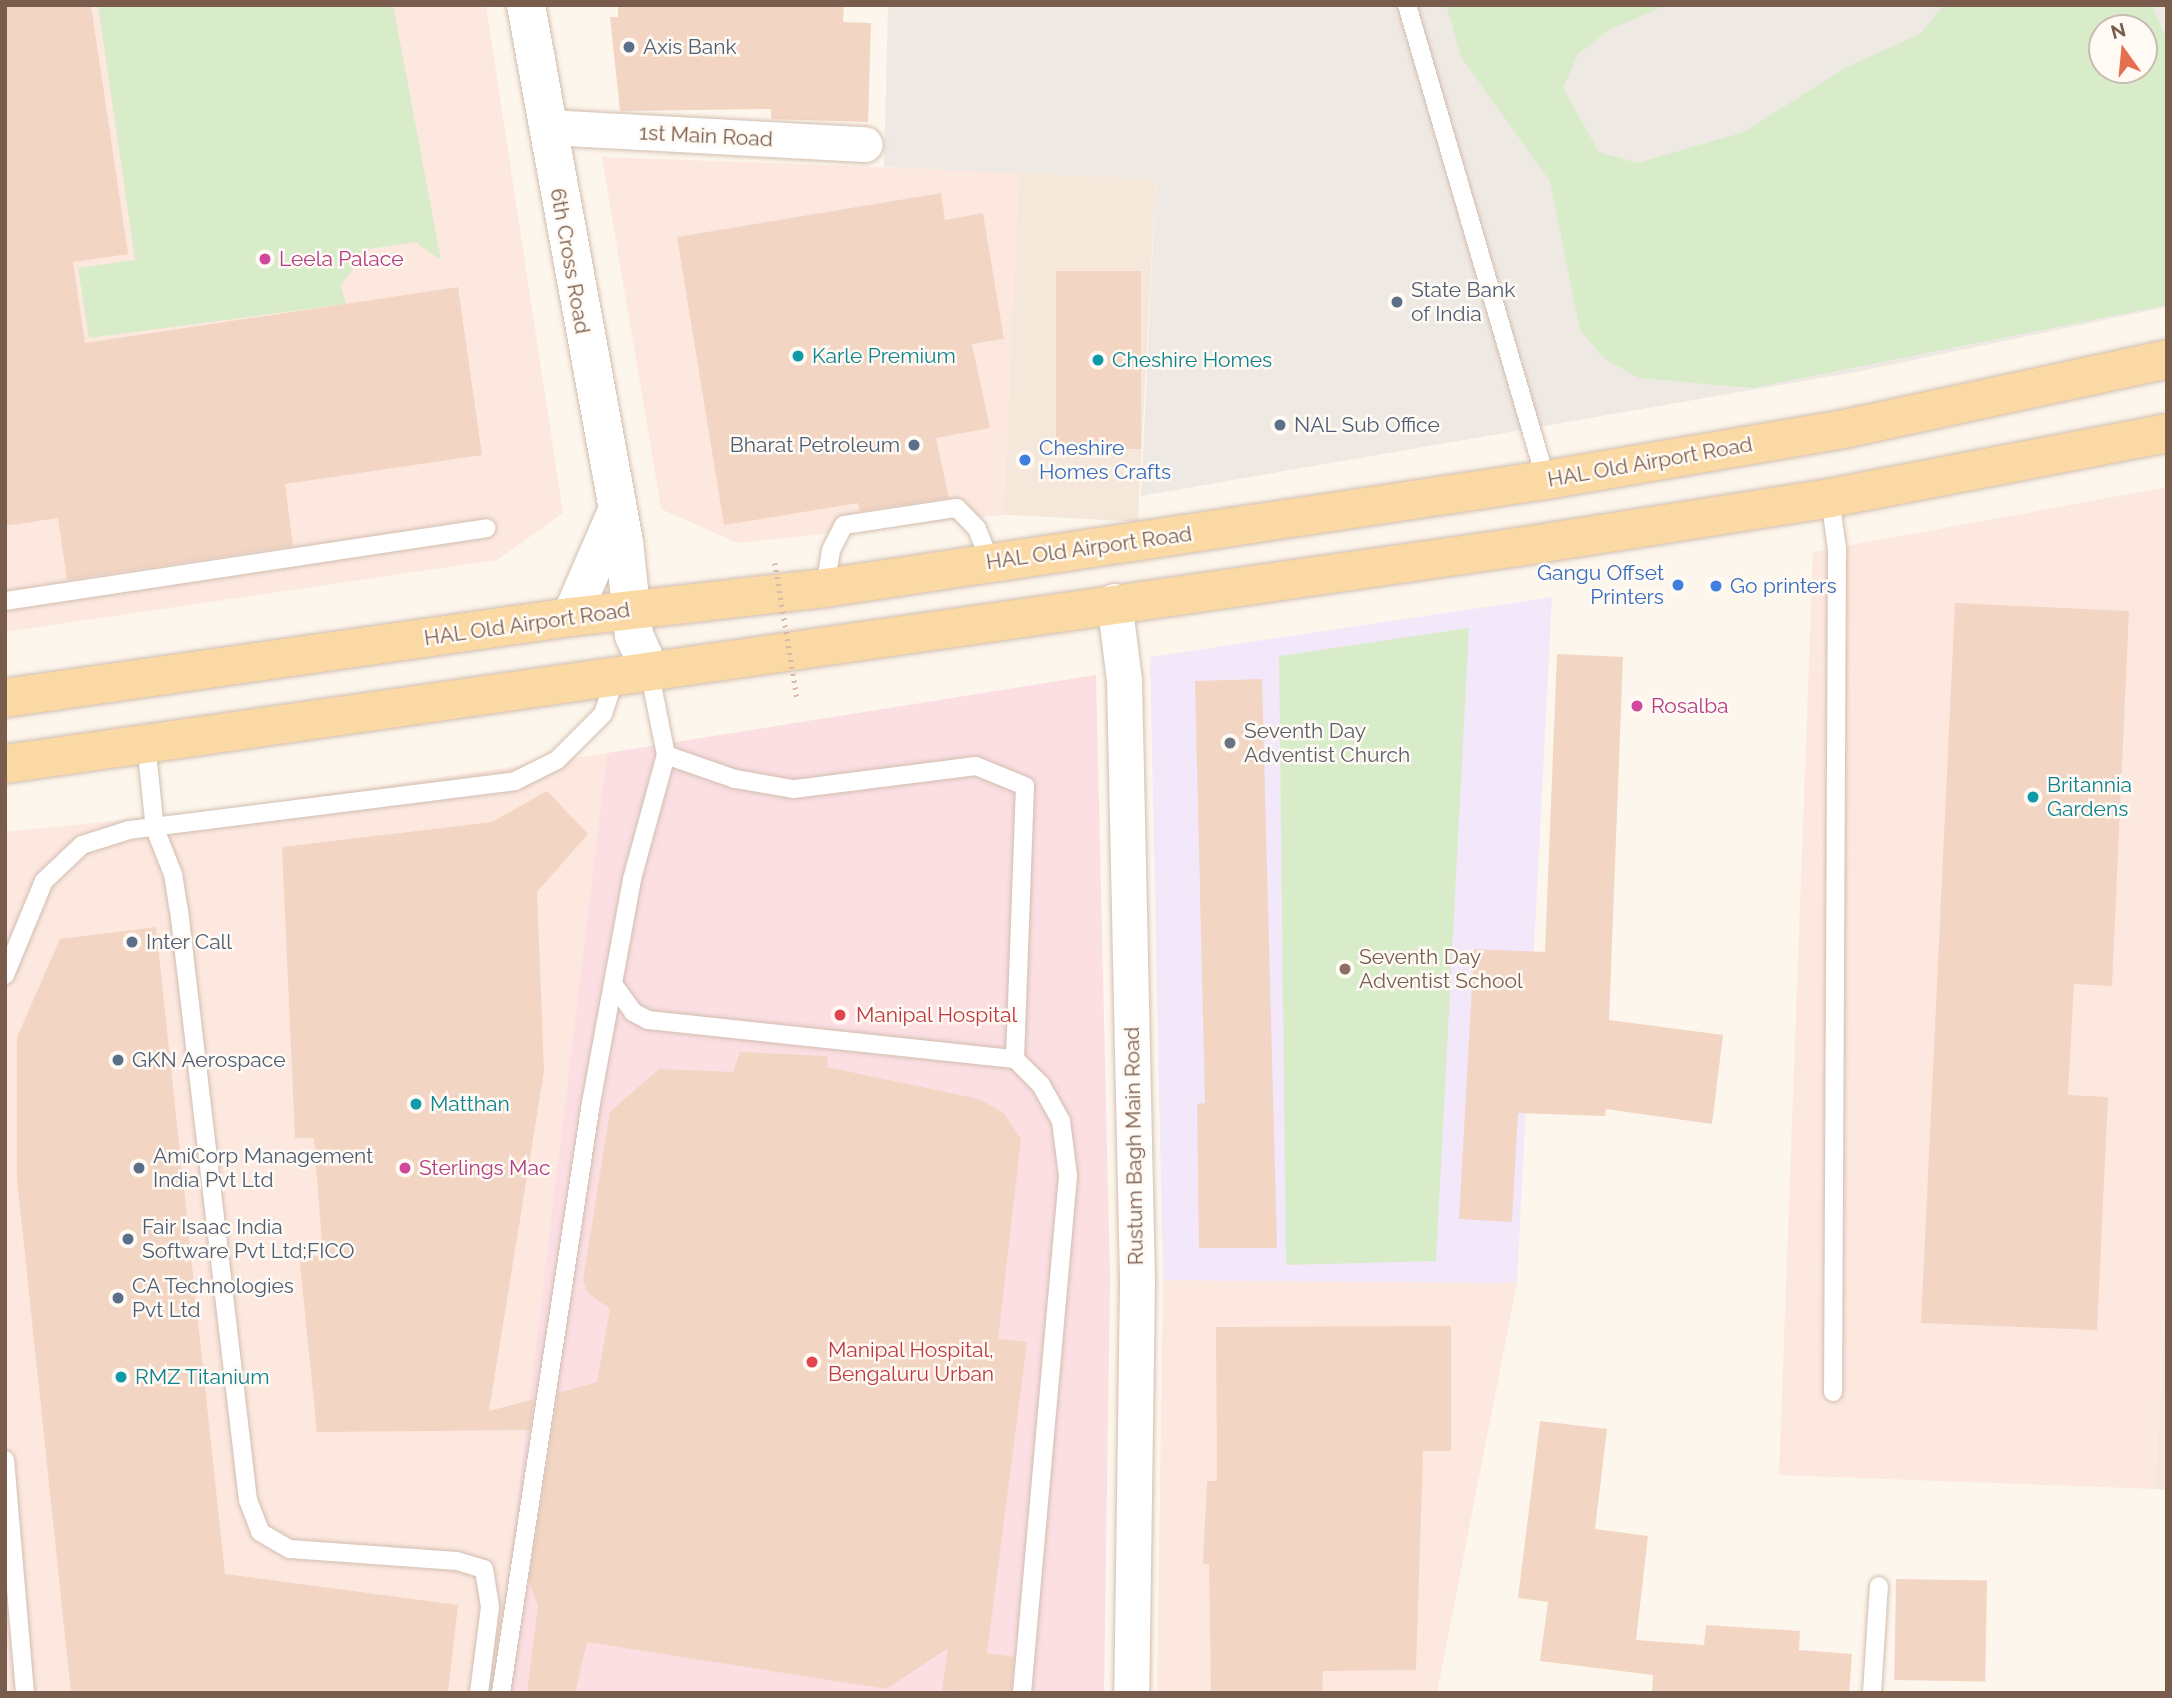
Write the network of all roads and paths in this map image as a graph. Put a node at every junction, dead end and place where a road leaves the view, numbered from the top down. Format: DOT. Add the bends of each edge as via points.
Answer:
graph roads {
  1 [pos="526,5"];
  2 [pos="1407,5"];
  3 [pos="547,127"];
  4 [pos="865,144"];
  5 [pos="2167,359"];
  6 [pos="2167,433"];
  7 [pos="1546,480"];
  8 [pos="1830,498"];
  9 [pos="615,516"];
  10 [pos="487,528"];
  11 [pos="989,562"];
  12 [pos="775,564"];
  13 [pos="825,588"];
  14 [pos="5,601"];
  15 [pos="1114,601"];
  16 [pos="630,609"];
  17 [pos="571,617"];
  18 [pos="633,671"];
  19 [pos="12,689"];
  20 [pos="797,697"];
  21 [pos="146,744"];
  22 [pos="666,755"];
  23 [pos="5,764"];
  24 [pos="155,829"];
  25 [pos="5,975"];
  26 [pos="613,984"];
  27 [pos="1015,1059"];
  28 [pos="1833,1392"];
  29 [pos="5,1460"];
  30 [pos="1879,1586"];
  31 [pos="25,1693"];
  32 [pos="479,1693"];
  33 [pos="501,1693"];
  34 [pos="1022,1693"];
  35 [pos="1131,1693"];
  36 [pos="1872,1693"];
  1 -- 3 [label="street, 6th Cross Road"];
  2 -- 7 [label="lane"];
  3 -- 4 [label="street, 1st Main Road"];
  3 -- 9 [label="street, 6th Cross Road"];
  5 -- 7 [label="main road, HAL Old Airport Road" via="1849,428"];
  6 -- 8 [label="main road"];
  7 -- 11 [label="main road, HAL Old Airport Road"];
  8 -- 15 [label="main road"];
  8 -- 28 [label="lane" via="1837,549"];
  9 -- 16 [label="street, 6th Cross Road"];
  9 -- 17 [label="street"];
  10 -- 14 [label="lane"];
  11 -- 13 [label="main road, HAL Old Airport Road"];
  11 -- 13 [label="lane" via="977,529 957,508 844,525 831,550"];
  12 -- 20 [label="path, bridge"];
  13 -- 16 [label="main road, HAL Old Airport Road"];
  15 -- 18 [label="main road"];
  15 -- 35 [label="street, Rustum Bagh Main Road" via="1124,680 1137,1268"];
  16 -- 17 [label="main road, HAL Old Airport Road"];
  16 -- 18 [label="street, 6th Cross Road"];
  17 -- 19 [label="main road, HAL Old Airport Road"];
  18 -- 21 [label="main road"];
  18 -- 22 [label="lane"];
  18 -- 24 [label="lane" via="603,714 556,760 515,780"];
  21 -- 23 [label="main road"];
  21 -- 24 [label="lane"];
  22 -- 26 [label="lane"];
  22 -- 27 [label="lane" via="735,779 793,789 976,766 1025,786"];
  24 -- 25 [label="lane" via="105,837 63,858 31,904"];
  24 -- 32 [label="lane" via="173,874 179,910 248,1500 260,1532 290,1549 457,1561 484,1569 490,1607"];
  26 -- 27 [label="lane" via="633,1012 648,1020"];
  26 -- 33 [label="lane"];
  27 -- 34 [label="lane" via="1041,1085 1060,1121 1068,1176"];
  29 -- 31 [label="lane"];
  30 -- 36 [label="lane"];
}
